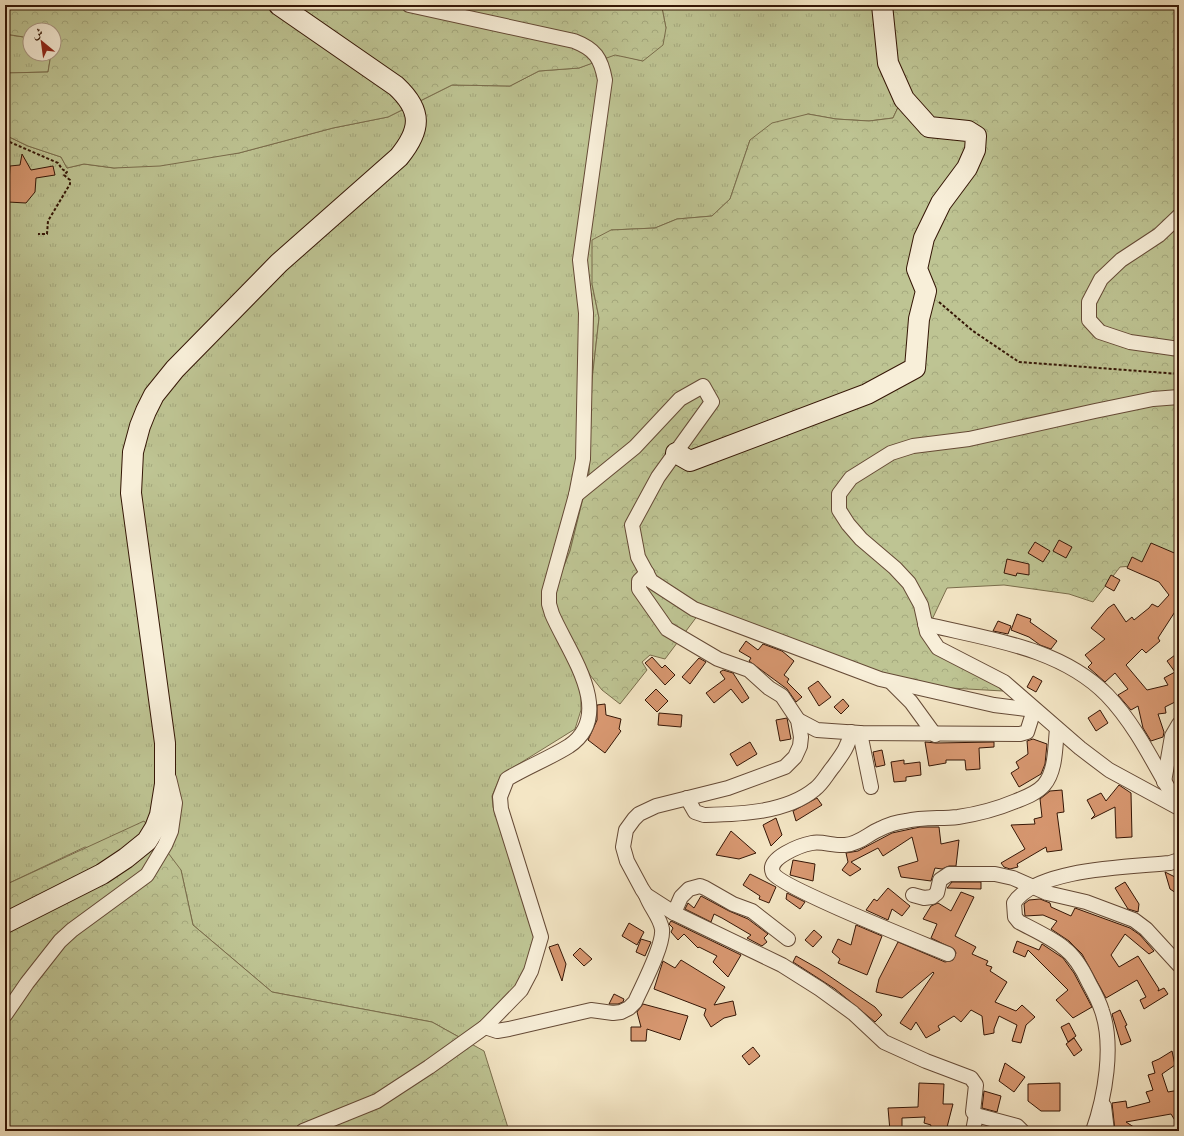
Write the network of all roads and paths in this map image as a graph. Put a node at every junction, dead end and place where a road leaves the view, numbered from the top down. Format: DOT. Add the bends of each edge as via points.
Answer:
graph roads {
  1 [pos="279,5"];
  2 [pos="409,5"];
  3 [pos="882,5"];
  4 [pos="5,140"];
  5 [pos="1179,216"];
  6 [pos="38,234"];
  7 [pos="926,291"];
  8 [pos="1179,349"];
  9 [pos="1179,374"];
  10 [pos="1179,397"];
  11 [pos="676,452"];
  12 [pos="576,495"];
  13 [pos="647,573"];
  14 [pos="925,624"];
  15 [pos="891,682"];
  16 [pos="1034,710"];
  17 [pos="798,720"];
  18 [pos="1179,724"];
  19 [pos="1057,730"];
  20 [pos="855,733"];
  21 [pos="935,735"];
  22 [pos="166,763"];
  23 [pos="1164,782"];
  24 [pos="871,787"];
  25 [pos="687,798"];
  26 [pos="1179,808"];
  27 [pos="1179,860"];
  28 [pos="1033,887"];
  29 [pos="913,894"];
  30 [pos="646,895"];
  31 [pos="674,913"];
  32 [pos="5,923"];
  33 [pos="788,939"];
  34 [pos="948,954"];
  35 [pos="1179,965"];
  36 [pos="5,1015"];
  37 [pos="485,1027"];
  38 [pos="1101,1102"];
  39 [pos="976,1115"];
  40 [pos="1018,1129"];
  41 [pos="303,1131"];
  42 [pos="973,1131"];
  43 [pos="1093,1131"];
  44 [pos="1107,1131"];
  1 -- 22 [label="street" via="405,94 412,106 417,127 408,146 399,157 278,263 175,368 154,396 140,426 133,452 131,493"];
  2 -- 12 [label="street" via="574,41 591,50 602,66 605,80 580,260 586,313 583,459"];
  3 -- 7 [label="street" via="888,63 904,100 928,127 968,131 976,136 975,150 967,168 941,204 924,238 917,269"];
  4 -- 6 [label="path" via="58,163 67,172 64,176 70,180 48,221 47,234"];
  5 -- 8 [label="street" via="1159,235 1121,260 1101,279 1089,302 1089,320 1100,332 1130,342"];
  7 -- 9 [label="path" via="974,331 1019,362"];
  7 -- 11 [label="street" via="919,319 916,368 867,394 690,461"];
  10 -- 14 [label="street" via="1095,410 969,439 913,446 891,452 851,478 839,494 839,510 861,539 909,583 920,605"];
  11 -- 12 [label="street" via="712,402 703,386 680,399 635,447"];
  11 -- 13 [label="street" via="658,477 632,525 638,557"];
  12 -- 37 [label="street" via="549,592 549,604 559,632 586,683 590,713 578,737 569,745 507,779 500,797 501,809 541,937 531,971 521,990"];
  13 -- 15 [label="street" via="651,582 694,608"];
  13 -- 17 [label="street" via="639,581 639,589 667,629 718,659 749,670 782,696"];
  14 -- 16 [label="street" via="930,638 938,648 1004,682"];
  14 -- 23 [label="street" via="1040,652 1074,670 1096,685 1127,719"];
  15 -- 16 [label="street" via="994,705"];
  15 -- 21 [label="street" via="911,702"];
  16 -- 19 [label="street"];
  16 -- 21 [label="street" via="1027,732 1020,734"];
  17 -- 20 [label="street" via="817,730"];
  17 -- 25 [label="street" via="801,730 800,746 793,761 785,767 728,788"];
  18 -- 23 [label="street" via="1172,736"];
  19 -- 26 [label="street" via="1109,770"];
  19 -- 34 [label="street" via="1050,776 1044,785 1027,797 989,811 958,817 906,820 881,828 850,844 814,842 776,859 772,866 776,878 784,883"];
  20 -- 21 [label="street"];
  20 -- 24 [label="street"];
  20 -- 25 [label="street" via="823,781 799,799 764,810 704,815 695,812"];
  22 -- 32 [label="street" via="160,815 152,835 141,847 102,874"];
  22 -- 36 [label="street" via="175,803 174,816 165,845 147,875 60,941"];
  23 -- 26 [label="street"];
  25 -- 30 [label="street" via="656,806 639,814 626,830 623,847 627,861"];
  27 -- 28 [label="street" via="1081,872"];
  28 -- 29 [label="street" via="996,874 949,874 940,880 937,892 932,897 924,898"];
  28 -- 35 [label="street" via="1086,902 1134,920 1146,929"];
  28 -- 38 [label="street" via="1022,893 1014,903 1015,917 1064,948 1072,956 1081,968 1102,1010 1108,1053"];
  30 -- 31 [label="street"];
  30 -- 37 [label="street" via="662,934 635,1002 629,1008 612,1013 591,1010 497,1031"];
  31 -- 33 [label="street" via="684,893 694,887 705,888 733,904 752,911"];
  31 -- 39 [label="street" via="782,965 836,1000 876,1036 894,1048 971,1078 976,1086 973,1112"];
  37 -- 41 [label="street" via="377,1101"];
  38 -- 43 [label="street"];
  38 -- 44 [label="street" via="1106,1112"];
  39 -- 40 [label="street"];
  39 -- 42 [label="street"];
}
